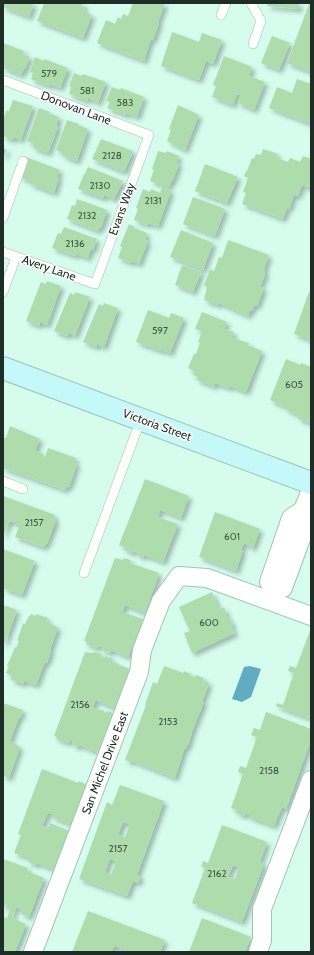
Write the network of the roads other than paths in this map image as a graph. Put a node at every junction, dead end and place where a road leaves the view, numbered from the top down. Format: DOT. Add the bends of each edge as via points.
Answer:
graph roads {
  1 [pos="226,3"];
  2 [pos="251,3"];
  3 [pos="221,15"];
  4 [pos="253,44"];
  5 [pos="3,80"];
  6 [pos="149,135"];
  7 [pos="23,161"];
  8 [pos="3,218"];
  9 [pos="3,252"];
  10 [pos="16,257"];
  11 [pos="95,284"];
  12 [pos="3,292"];
  13 [pos="3,368"];
  14 [pos="141,419"];
  15 [pos="3,481"];
  16 [pos="311,483"];
  17 [pos="23,489"];
  18 [pos="311,490"];
  19 [pos="84,573"];
  20 [pos="272,595"];
  21 [pos="311,616"];
  22 [pos="311,780"];
  23 [pos="34,952"];
  24 [pos="258,952"];
  1 -- 3 [label="lane"];
  2 -- 4 [label="lane" via="261,21"];
  5 -- 6 [label="lane, Donovan Lane"];
  6 -- 11 [label="lane, Evans Way"];
  7 -- 8 [label="lane"];
  9 -- 10 [label="lane, Avery Lane"];
  10 -- 11 [label="lane, Avery Lane"];
  10 -- 12 [label="lane"];
  13 -- 14 [label="main road, Victoria Street"];
  14 -- 16 [label="main road, Victoria Street"];
  14 -- 19 [label="lane"];
  15 -- 17 [label="lane"];
  18 -- 20 [label="street" via="303,510 291,518 269,582"];
  20 -- 21 [label="street"];
  20 -- 23 [label="street, San Michel Drive East" via="207,578 179,576 161,601 142,650 139,672"];
  22 -- 24 [label="street" via="262,909 262,940"];
}
